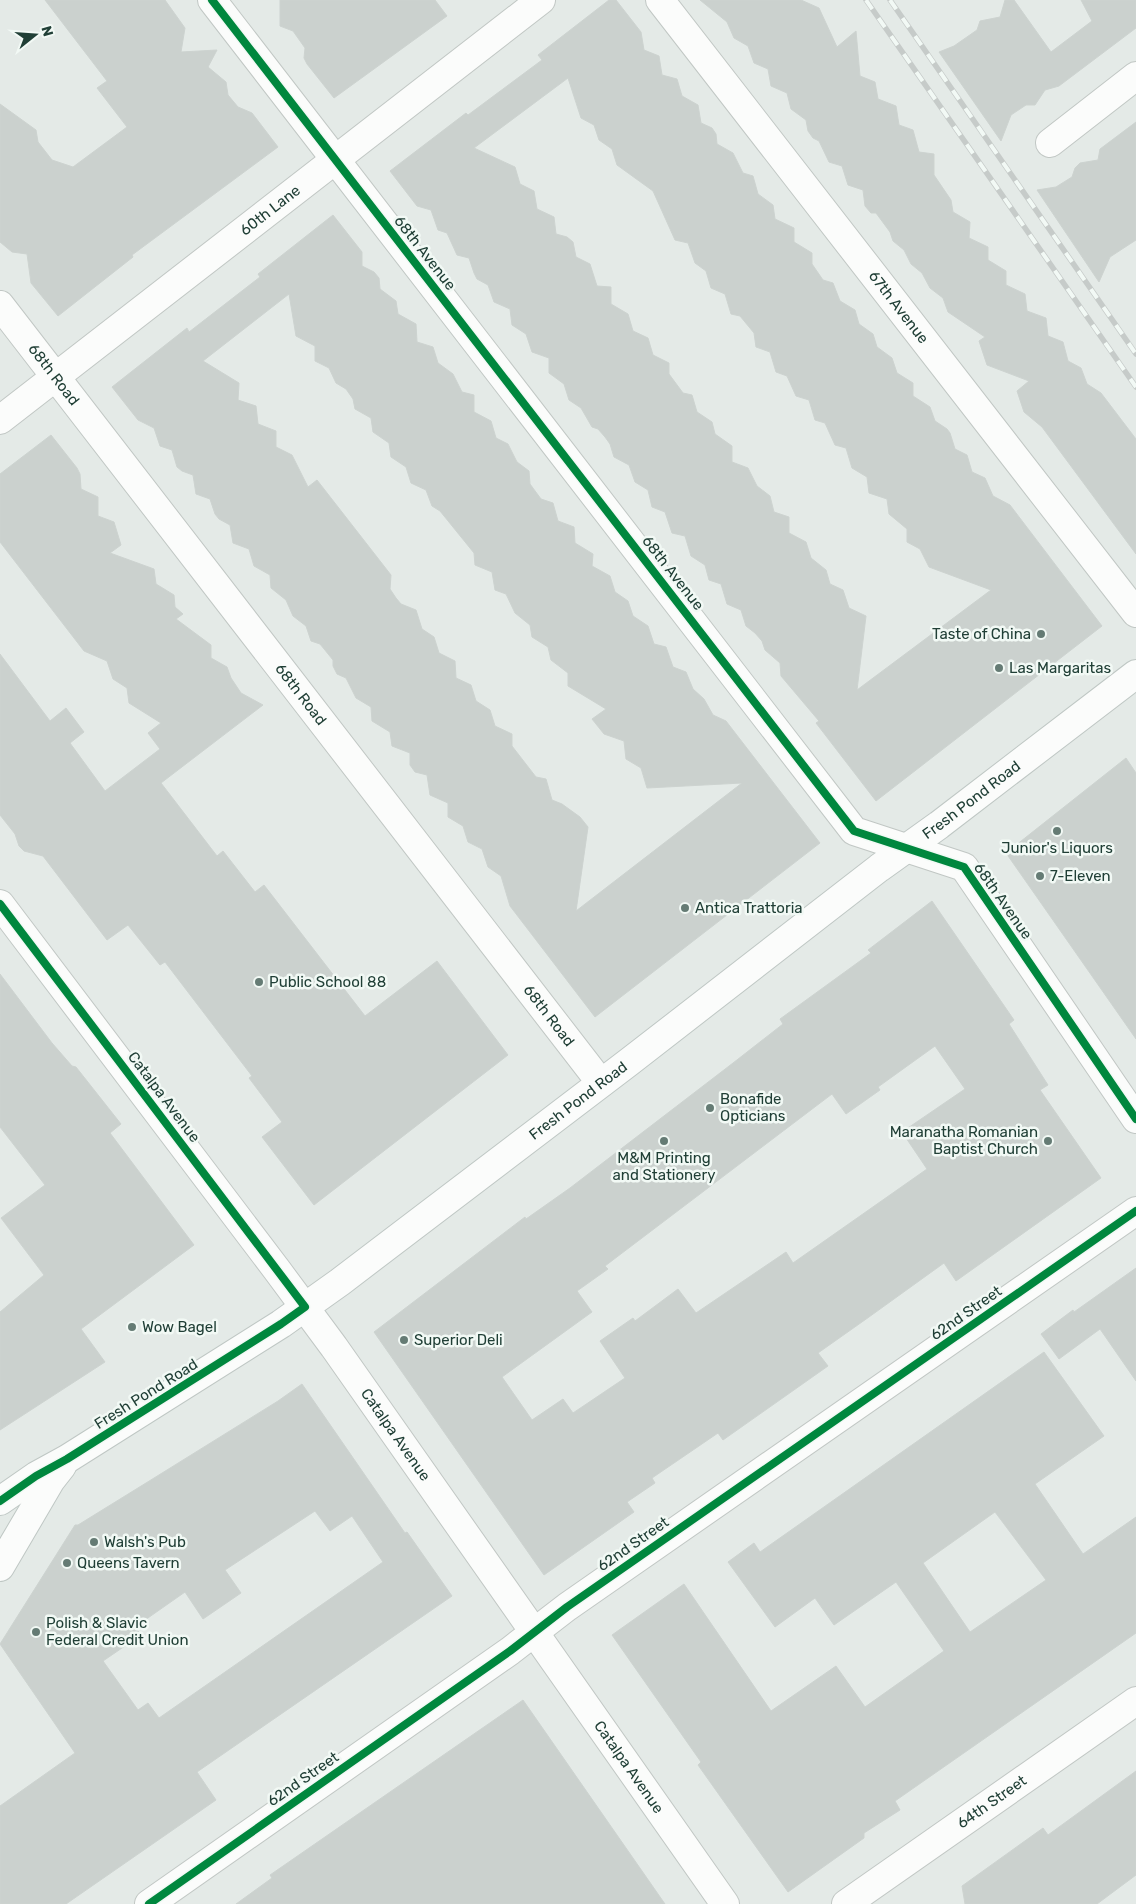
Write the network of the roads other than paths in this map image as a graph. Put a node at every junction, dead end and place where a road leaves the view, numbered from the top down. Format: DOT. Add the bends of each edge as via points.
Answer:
graph roads {
  1 [pos="212,0"];
  2 [pos="541,0"];
  3 [pos="660,0"];
  4 [pos="1136,76"];
  5 [pos="1050,143"];
  6 [pos="335,159"];
  7 [pos="0,306"];
  8 [pos="56,377"];
  9 [pos="0,420"];
  10 [pos="1136,613"];
  11 [pos="1136,674"];
  12 [pos="908,848"];
  13 [pos="0,904"];
  14 [pos="601,1084"];
  15 [pos="1136,1119"];
  16 [pos="1136,1211"];
  17 [pos="305,1307"];
  18 [pos="67,1459"];
  19 [pos="0,1501"];
  20 [pos="0,1567"];
  21 [pos="534,1632"];
  22 [pos="1136,1701"];
  23 [pos="149,1904"];
  24 [pos="725,1904"];
  25 [pos="846,1904"];
  1 -- 6 [label="street, 68th Avenue"];
  2 -- 6 [label="street, 60th Lane"];
  3 -- 10 [label="street, 67th Avenue"];
  4 -- 5 [label="street"];
  6 -- 8 [label="street, 60th Lane"];
  6 -- 12 [label="street, 68th Avenue" via="854,831"];
  7 -- 8 [label="street, 68th Road"];
  8 -- 9 [label="street, 60th Lane"];
  8 -- 14 [label="street, 68th Road"];
  11 -- 12 [label="street, Fresh Pond Road"];
  12 -- 14 [label="street, Fresh Pond Road"];
  12 -- 15 [label="street, 68th Avenue" via="964,867"];
  13 -- 17 [label="street, Catalpa Avenue"];
  14 -- 17 [label="street, Fresh Pond Road"];
  16 -- 21 [label="street, 62nd Street"];
  17 -- 18 [label="street, Fresh Pond Road"];
  17 -- 21 [label="street, Catalpa Avenue"];
  18 -- 19 [label="street, Fresh Pond Road"];
  18 -- 20 [label="street"];
  21 -- 23 [label="street, 62nd Street"];
  21 -- 24 [label="street, Catalpa Avenue"];
  22 -- 25 [label="street, 64th Street"];
}
